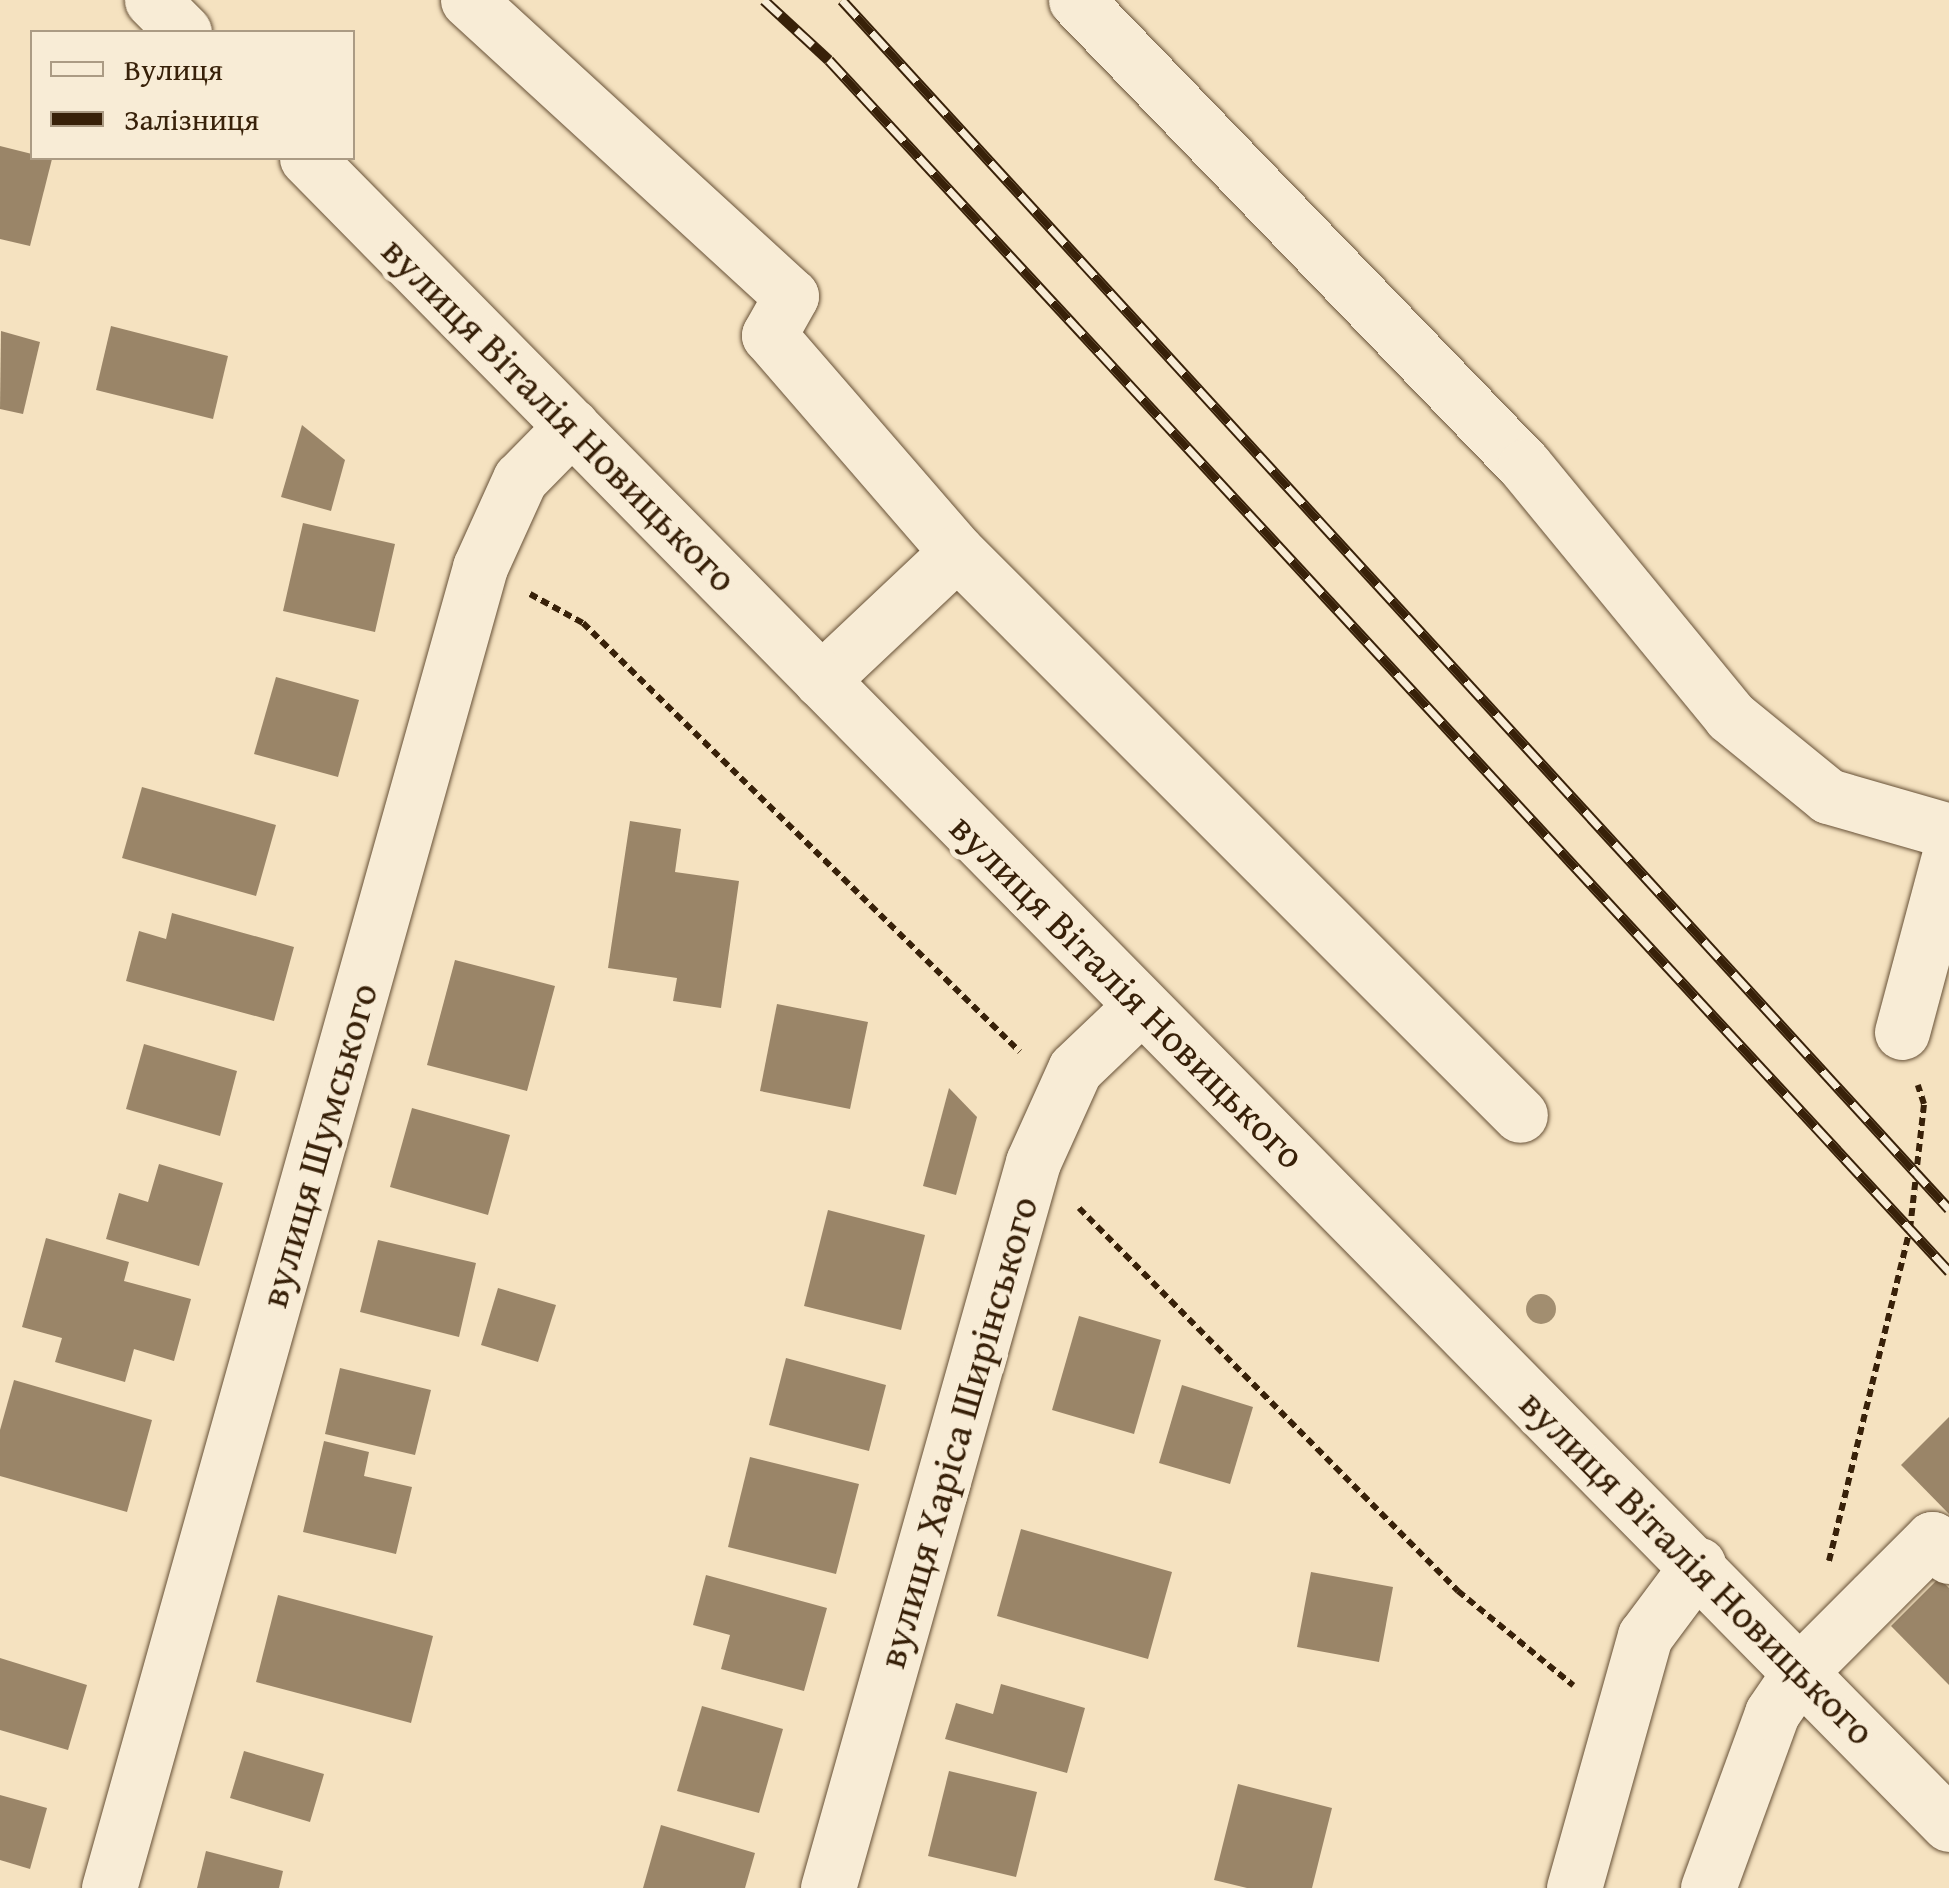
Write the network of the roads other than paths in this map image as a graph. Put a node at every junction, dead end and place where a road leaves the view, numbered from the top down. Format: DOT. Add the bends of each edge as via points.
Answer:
graph roads {
  1 [pos="152,0"];
  2 [pos="468,0"];
  3 [pos="1076,0"];
  4 [pos="182,30"];
  5 [pos="310,160"];
  6 [pos="572,426"];
  7 [pos="956,552"];
  8 [pos="821,680"];
  9 [pos="1948,862"];
  10 [pos="1141,1006"];
  11 [pos="1902,1032"];
  12 [pos="1520,1115"];
  13 [pos="1949,1556"];
  14 [pos="1698,1566"];
  15 [pos="1802,1669"];
  16 [pos="1949,1824"];
  17 [pos="109,1888"];
  18 [pos="828,1888"];
  19 [pos="1574,1888"];
  20 [pos="1708,1888"];
  1 -- 4 [label="street"];
  2 -- 7 [label="street" via="791,296 770,335"];
  3 -- 9 [label="street" via="1524,466 1730,716 1828,796"];
  5 -- 6 [label="street, вулиця Віталія Новицького"];
  6 -- 8 [label="street, вулиця Віталія Новицького"];
  6 -- 17 [label="street, вулиця Шумського" via="520,479 480,567"];
  7 -- 8 [label="street"];
  7 -- 12 [label="street"];
  8 -- 10 [label="street, вулиця Віталія Новицького"];
  9 -- 11 [label="street"];
  10 -- 14 [label="street, вулиця Віталія Новицького"];
  10 -- 18 [label="street, вулиця Харіса Ширінського" via="1075,1069 1033,1162"];
  13 -- 15 [label="street" via="1932,1539"];
  14 -- 15 [label="street, вулиця Віталія Новицького"];
  14 -- 19 [label="street" via="1645,1636"];
  15 -- 16 [label="street, вулиця Віталія Новицького"];
  15 -- 20 [label="street" via="1772,1713"];
}
